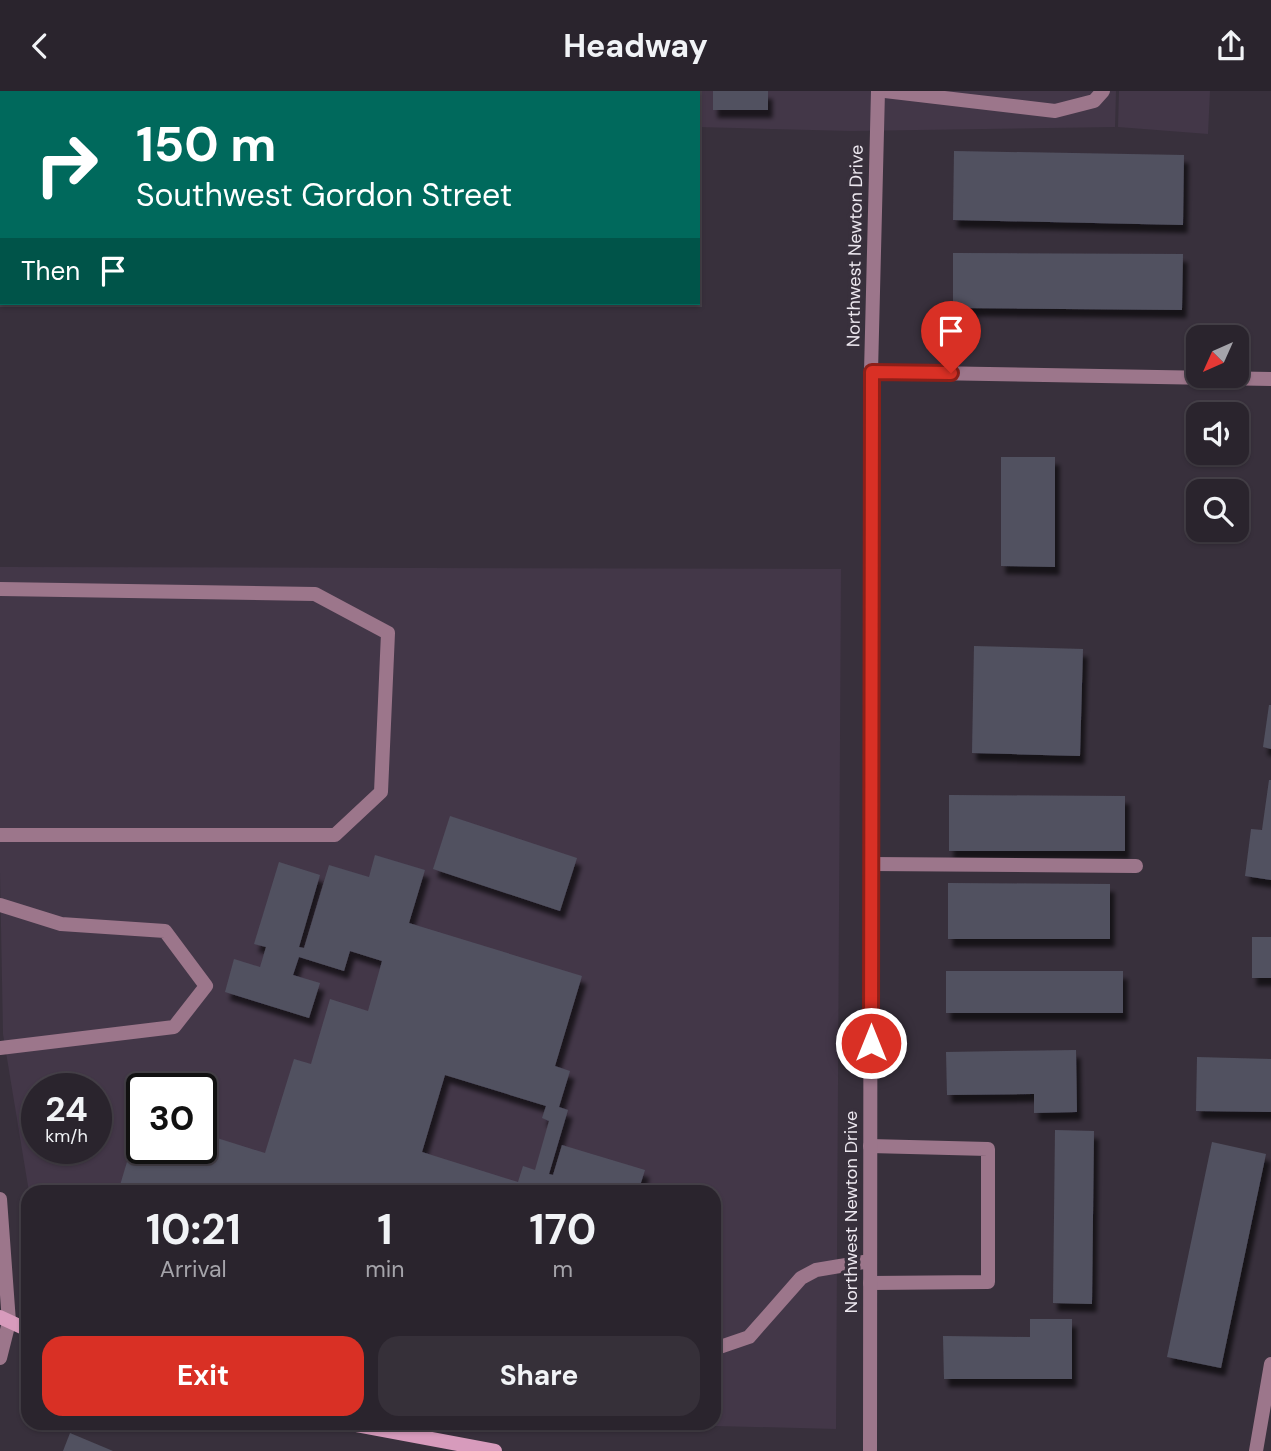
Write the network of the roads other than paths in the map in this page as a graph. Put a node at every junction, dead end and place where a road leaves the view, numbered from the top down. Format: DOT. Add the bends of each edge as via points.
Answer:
graph roads {
  1 [pos="878,91"];
  2 [pos="885,91"];
  3 [pos="1103,91"];
  4 [pos="872,372"];
  5 [pos="1271,379"];
  6 [pos="0,589"];
  7 [pos="0,835"];
  8 [pos="871,864"];
  9 [pos="1136,866"];
  10 [pos="0,905"];
  11 [pos="0,1048"];
  12 [pos="870,1146"];
  13 [pos="0,1199"];
  14 [pos="870,1261"];
  15 [pos="870,1283"];
  16 [pos="4,1319"];
  17 [pos="21,1327"];
  18 [pos="721,1347"];
  19 [pos="0,1359"];
  20 [pos="1271,1364"];
  21 [pos="383,1430"];
  22 [pos="495,1451"];
  23 [pos="870,1451"];
  24 [pos="1256,1451"];
  1 -- 4 [label="street, Northwest Newton Drive"];
  2 -- 3 [label="street" via="1055,111 1094,101"];
  4 -- 5 [label="street"];
  4 -- 8 [label="street, Northwest Newton Drive"];
  6 -- 7 [label="street" via="316,594 388,633 381,792 335,835"];
  8 -- 9 [label="street"];
  8 -- 12 [label="street, Northwest Newton Drive"];
  10 -- 11 [label="street" via="61,924 165,931 206,986 174,1027"];
  12 -- 14 [label="street, Northwest Newton Drive"];
  12 -- 15 [label="street" via="988,1149 988,1282"];
  13 -- 16 [label="street"];
  14 -- 15 [label="street, Northwest Newton Drive"];
  14 -- 18 [label="street" via="816,1270 801,1278 749,1337"];
  15 -- 23 [label="street, Northwest Newton Drive"];
  16 -- 17 [label="street"];
  16 -- 19 [label="street"];
  20 -- 24 [label="street"];
  21 -- 22 [label="street"];
}
